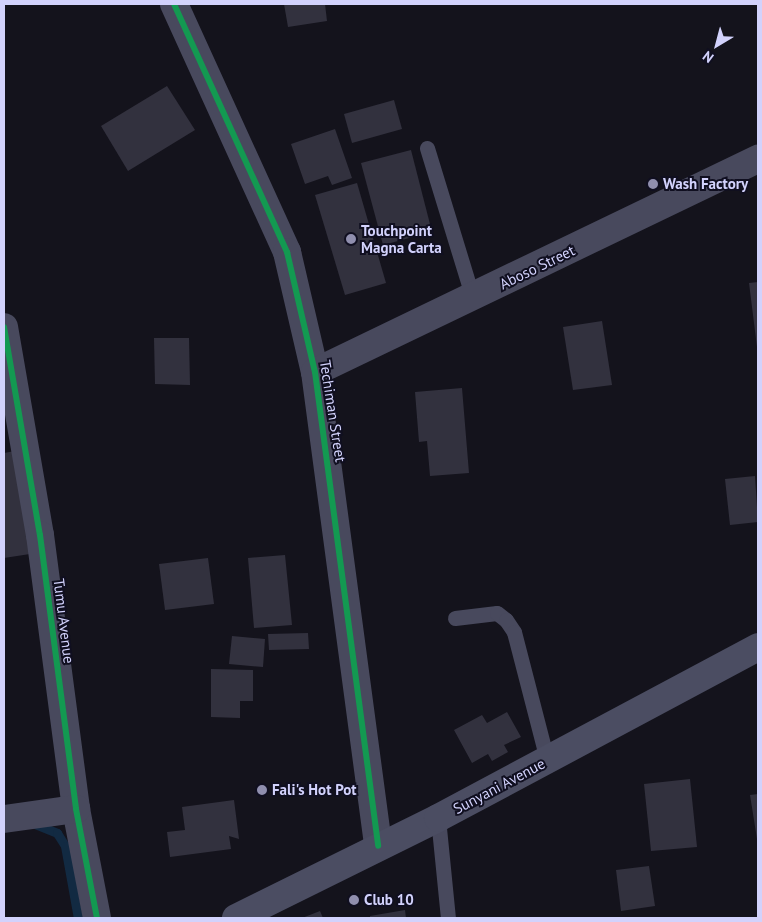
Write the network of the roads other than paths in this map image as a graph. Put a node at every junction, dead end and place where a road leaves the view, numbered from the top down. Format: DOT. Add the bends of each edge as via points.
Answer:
graph roads {
  1 [pos="174,4"];
  2 [pos="427,148"];
  3 [pos="758,159"];
  4 [pos="473,298"];
  5 [pos="4,327"];
  6 [pos="315,372"];
  7 [pos="455,618"];
  8 [pos="758,647"];
  9 [pos="547,760"];
  10 [pos="76,809"];
  11 [pos="438,818"];
  12 [pos="4,819"];
  13 [pos="378,846"];
  14 [pos="97,918"];
  15 [pos="236,918"];
  16 [pos="448,918"];
  1 -- 6 [label="street, Techiman Street" via="287,252"];
  2 -- 4 [label="lane"];
  3 -- 4 [label="street, Aboso Street"];
  4 -- 6 [label="street, Aboso Street"];
  5 -- 10 [label="street, Tumu Avenue" via="40,535"];
  6 -- 13 [label="street, Techiman Street"];
  7 -- 9 [label="lane" via="497,613 514,632"];
  8 -- 9 [label="street, Sunyani Avenue"];
  9 -- 11 [label="street, Sunyani Avenue"];
  10 -- 12 [label="street"];
  10 -- 14 [label="street, Tumu Avenue"];
  11 -- 13 [label="street, Sunyani Avenue"];
  11 -- 16 [label="lane"];
  13 -- 15 [label="street, Sunyani Avenue"];
}
